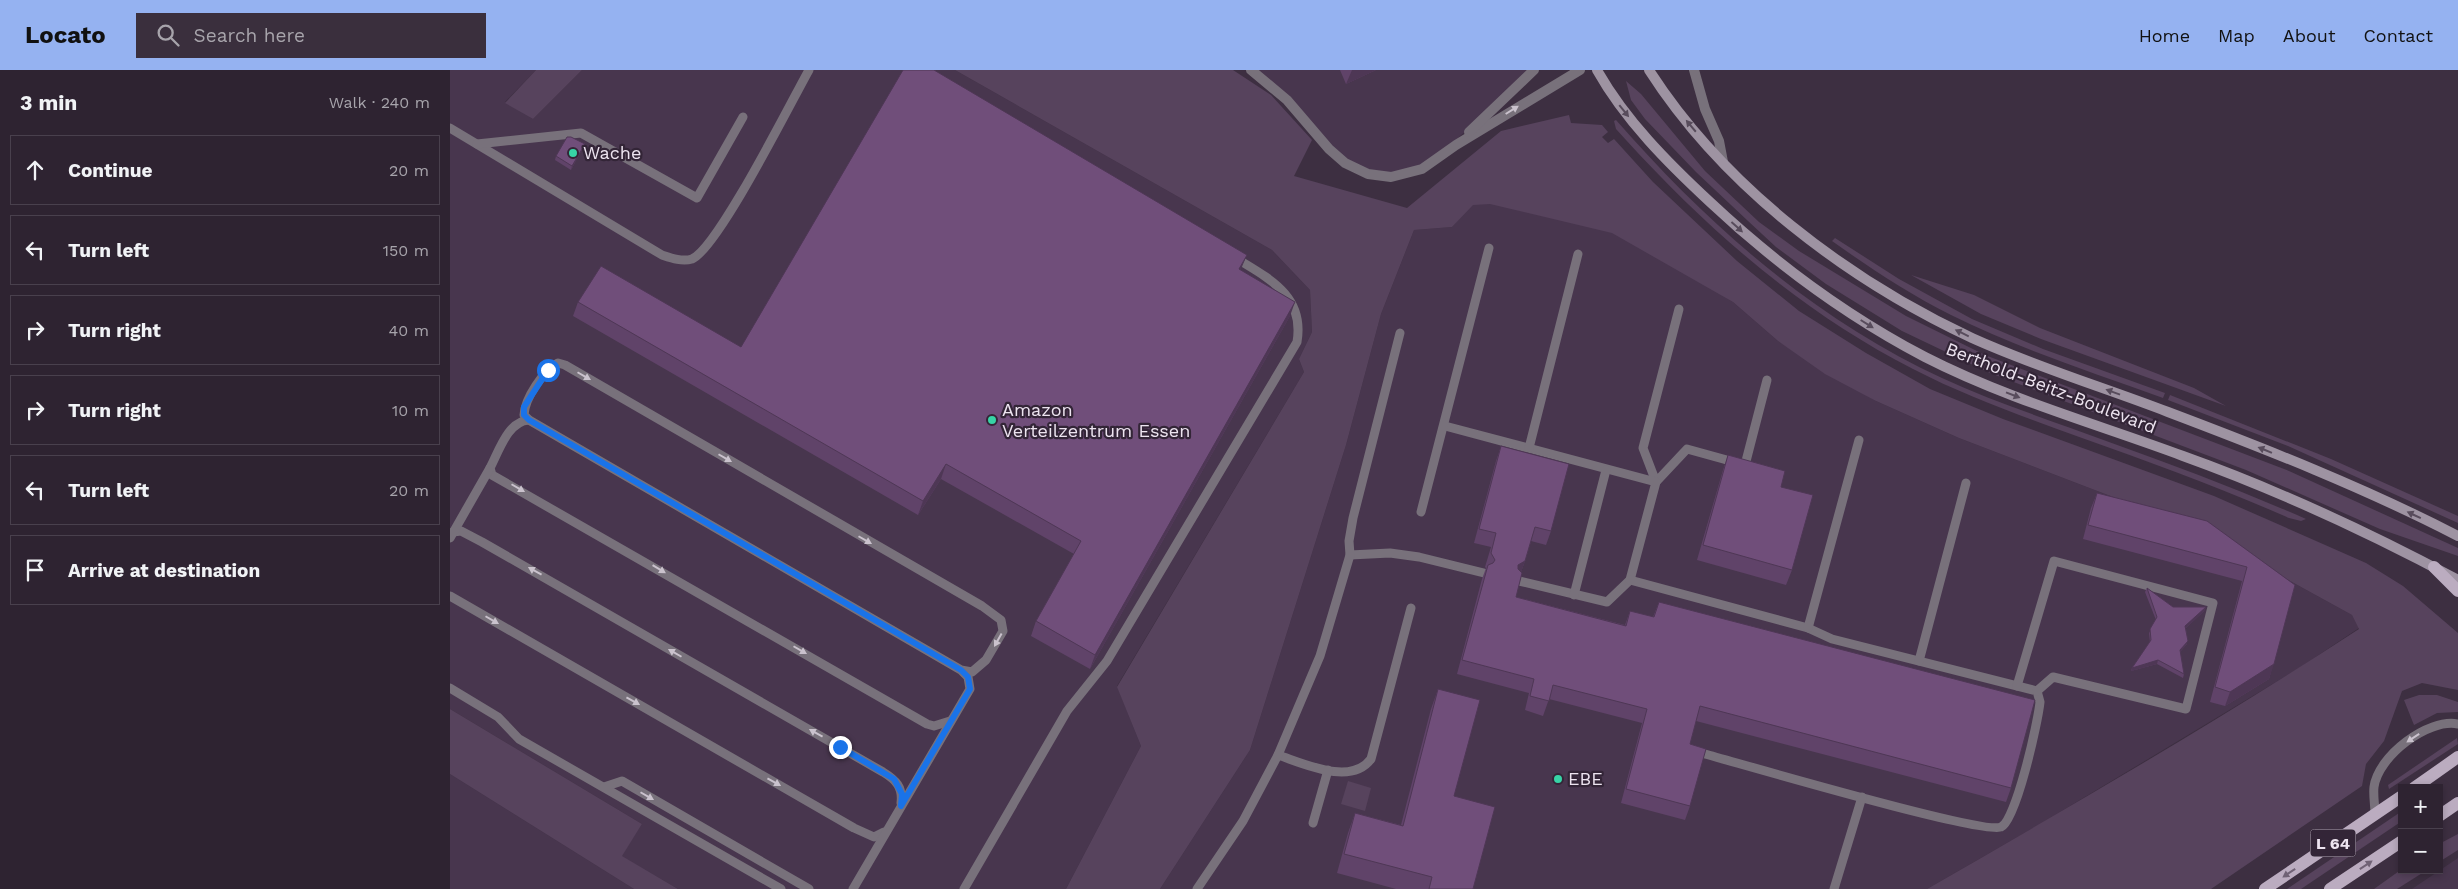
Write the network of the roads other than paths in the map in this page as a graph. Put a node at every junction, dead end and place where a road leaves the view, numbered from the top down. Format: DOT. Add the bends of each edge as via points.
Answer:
graph roads {
  1 [pos="809,70"];
  2 [pos="1251,70"];
  3 [pos="1534,70"];
  4 [pos="1580,70"];
  5 [pos="1597,70"];
  6 [pos="1649,70"];
  7 [pos="1694,70"];
  8 [pos="743,117"];
  9 [pos="450,128"];
  10 [pos="478,144"];
  11 [pos="1456,145"];
  12 [pos="1723,162"];
  13 [pos="1489,248"];
  14 [pos="1226,253"];
  15 [pos="1578,254"];
  16 [pos="1679,309"];
  17 [pos="1400,332"];
  18 [pos="1767,380"];
  19 [pos="529,420"];
  20 [pos="1445,426"];
  21 [pos="1859,440"];
  22 [pos="1529,448"];
  23 [pos="490,468"];
  24 [pos="1606,470"];
  25 [pos="1656,482"];
  26 [pos="1966,482"];
  27 [pos="1421,512"];
  28 [pos="452,535"];
  29 [pos="2458,536"];
  30 [pos="1350,555"];
  31 [pos="2434,567"];
  32 [pos="1484,573"];
  33 [pos="1630,580"];
  34 [pos="2458,580"];
  35 [pos="1519,581"];
  36 [pos="2458,591"];
  37 [pos="1574,595"];
  38 [pos="450,596"];
  39 [pos="1411,608"];
  40 [pos="1808,628"];
  41 [pos="1919,661"];
  42 [pos="961,670"];
  43 [pos="2017,686"];
  44 [pos="450,688"];
  45 [pos="2036,691"];
  46 [pos="950,722"];
  47 [pos="2458,724"];
  48 [pos="1705,754"];
  49 [pos="1278,756"];
  50 [pos="2458,757"];
  51 [pos="1328,770"];
  52 [pos="2420,784"];
  53 [pos="604,787"];
  54 [pos="1862,796"];
  55 [pos="2398,799"];
  56 [pos="2458,803"];
  57 [pos="901,806"];
  58 [pos="2443,813"];
  59 [pos="2375,814"];
  60 [pos="1313,823"];
  61 [pos="885,831"];
  62 [pos="2398,844"];
  63 [pos="781,889"];
  64 [pos="808,889"];
  65 [pos="853,889"];
  66 [pos="964,889"];
  67 [pos="1197,889"];
  68 [pos="1834,889"];
  69 [pos="2265,889"];
  70 [pos="2330,889"];
  1 -- 10 [label="lane" via="722,226 701,253 691,259 676,260 662,255"];
  2 -- 11 [label="street" via="1287,100 1338,157 1363,172 1387,177 1409,174 1429,165"];
  3 -- 11 [label="street"];
  11 -- 4 [label="street, one-way"];
  5 -- 31 [label="main road, Berthold-Beitz-Boulevard, one-way" via="1628,116 1738,228 1799,278 1880,332 1985,384 2214,468"];
  12 -- 6 [label="main road, Berthold-Beitz-Boulevard, one-way" via="1688,123"];
  7 -- 12 [label="street"];
  8 -- 10 [label="lane" via="697,198 581,133"];
  9 -- 10 [label="lane"];
  29 -- 12 [label="main road, Berthold-Beitz-Boulevard, one-way" via="2305,466 2032,363 1945,324 1898,299 1828,252 1776,212"];
  13 -- 20 [label="lane"];
  14 -- 66 [label="lane" via="1268,278 1292,302 1299,329 1297,342 1107,661 1067,711"];
  15 -- 22 [label="lane"];
  16 -- 25 [label="lane" via="1643,448"];
  17 -- 30 [label="lane" via="1353,518"];
  18 -- 25 [label="lane" via="1745,465 1687,449"];
  19 -- 23 [label="lane" via="514,426"];
  19 -- 42 [label="lane"];
  19 -- 42 [label="lane, one-way" via="524,415 524,407 548,370 558,363 565,365 982,606 1001,620 1003,631 986,660 972,672"];
  20 -- 22 [label="lane"];
  20 -- 27 [label="lane"];
  21 -- 40 [label="lane"];
  22 -- 24 [label="lane"];
  23 -- 28 [label="lane"];
  23 -- 46 [label="lane, one-way" via="492,475 928,724"];
  24 -- 25 [label="lane"];
  24 -- 37 [label="lane"];
  25 -- 33 [label="lane"];
  26 -- 41 [label="lane"];
  57 -- 28 [label="lane, one-way" via="900,787 883,772 482,542 462,532"];
  30 -- 32 [label="lane" via="1390,553 1420,557"];
  30 -- 49 [label="lane" via="1320,656"];
  31 -- 34 [label="main road, Berthold-Beitz-Boulevard"];
  31 -- 36 [label="main road"];
  33 -- 37 [label="lane" via="1607,602"];
  33 -- 40 [label="lane"];
  35 -- 37 [label="lane"];
  38 -- 61 [label="lane, one-way" via="854,828 874,837"];
  39 -- 51 [label="lane" via="1371,759 1365,767 1352,772"];
  40 -- 41 [label="lane" via="1832,639"];
  41 -- 43 [label="lane"];
  42 -- 46 [label="lane" via="968,677 970,689"];
  43 -- 45 [label="lane"];
  43 -- 45 [label="lane" via="2054,561 2213,604 2186,710 2053,677"];
  44 -- 53 [label="lane" via="498,717 519,739"];
  45 -- 54 [label="lane" via="2040,702 2039,714 2031,746 2018,796 2009,819 2001,827 1990,829"];
  46 -- 57 [label="lane"];
  47 -- 59 [label="lane, one-way" via="2430,728 2384,762 2374,787"];
  48 -- 54 [label="lane"];
  49 -- 51 [label="lane"];
  49 -- 67 [label="lane" via="1243,821"];
  50 -- 52 [label="main road"];
  51 -- 60 [label="lane"];
  53 -- 63 [label="lane"];
  53 -- 64 [label="lane, one-way" via="622,781"];
  54 -- 68 [label="lane"];
  55 -- 59 [label="main road, L 64"];
  56 -- 58 [label="main road"];
  57 -- 61 [label="lane"];
  59 -- 69 [label="main road, L 64, one-way"];
  61 -- 65 [label="lane"];
  70 -- 62 [label="main road, L 64, one-way"];
}
